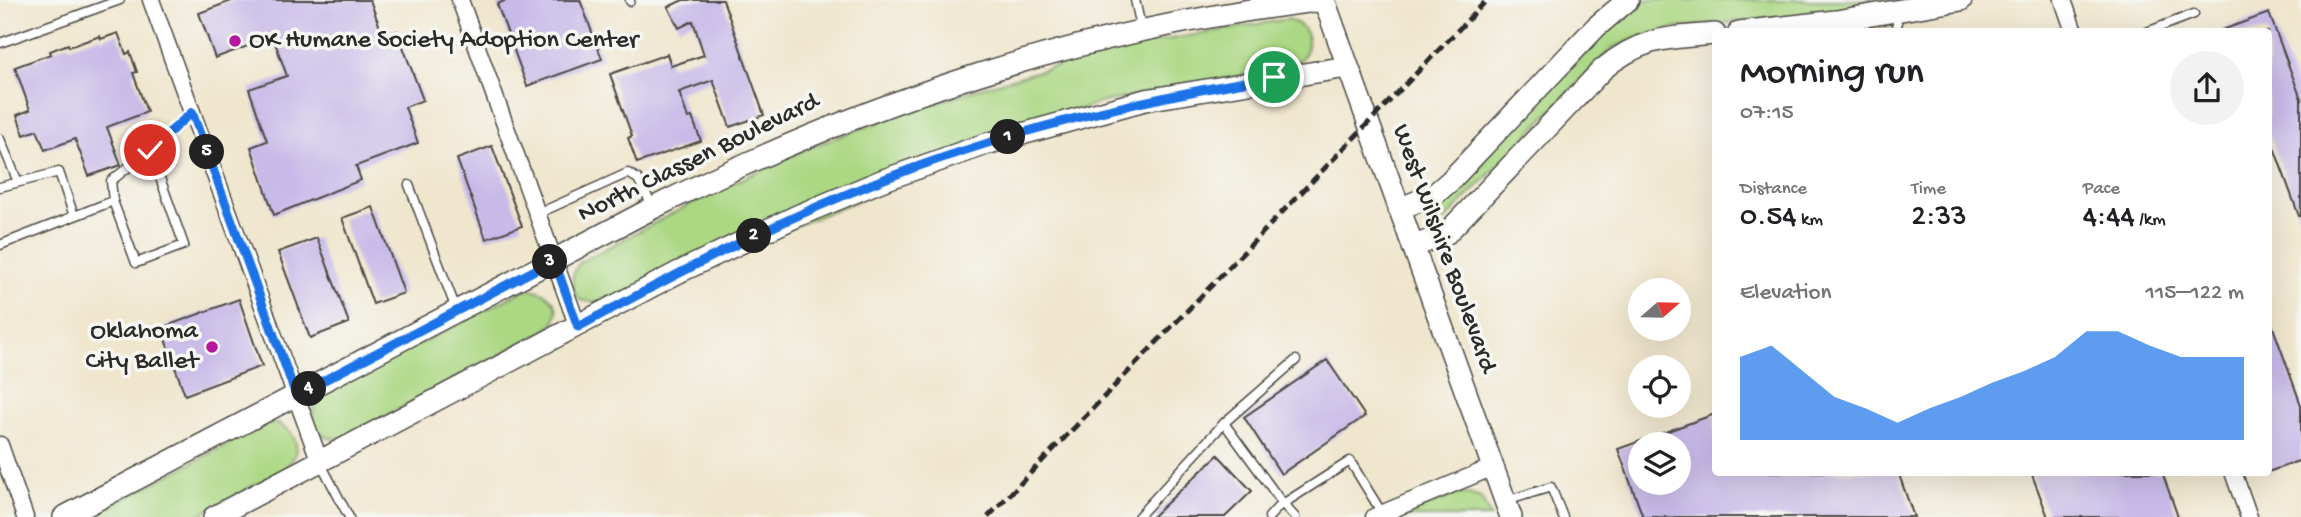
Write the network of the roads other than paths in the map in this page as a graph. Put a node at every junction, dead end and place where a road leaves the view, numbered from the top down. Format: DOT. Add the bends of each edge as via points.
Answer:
graph roads {
  1 [pos="120,0"];
  2 [pos="151,0"];
  3 [pos="460,0"];
  4 [pos="1135,0"];
  5 [pos="1324,0"];
  6 [pos="1628,0"];
  7 [pos="1961,0"];
  8 [pos="2063,0"];
  9 [pos="2194,14"];
  10 [pos="1897,22"];
  11 [pos="1802,28"];
  12 [pos="2073,28"];
  13 [pos="2157,28"];
  14 [pos="1142,31"];
  15 [pos="1712,34"];
  16 [pos="0,43"];
  17 [pos="1347,67"];
  18 [pos="192,112"];
  19 [pos="0,139"];
  20 [pos="150,150"];
  21 [pos="18,182"];
  22 [pos="409,185"];
  23 [pos="0,187"];
  24 [pos="113,201"];
  25 [pos="653,208"];
  26 [pos="1399,209"];
  27 [pos="537,214"];
  28 [pos="74,216"];
  29 [pos="0,245"];
  30 [pos="1413,247"];
  31 [pos="554,260"];
  32 [pos="457,311"];
  33 [pos="578,327"];
  34 [pos="1296,360"];
  35 [pos="296,395"];
  36 [pos="1224,423"];
  37 [pos="0,445"];
  38 [pos="320,462"];
  39 [pos="1493,467"];
  40 [pos="2234,476"];
  41 [pos="1283,504"];
  42 [pos="1508,509"];
  43 [pos="1378,515"];
  44 [pos="25,517"];
  45 [pos="64,517"];
  46 [pos="214,517"];
  47 [pos="349,517"];
  48 [pos="1138,517"];
  49 [pos="1269,517"];
  50 [pos="1295,517"];
  51 [pos="1563,517"];
  52 [pos="2249,517"];
  1 -- 16 [label="lane"];
  2 -- 18 [label="street"];
  3 -- 27 [label="street"];
  4 -- 14 [label="lane"];
  5 -- 14 [label="street, North Classen Boulevard"];
  5 -- 17 [label="street, West Wilshire Boulevard"];
  6 -- 26 [label="street" via="1595,27 1443,187"];
  7 -- 10 [label="street"];
  8 -- 12 [label="street"];
  9 -- 13 [label="lane"];
  10 -- 11 [label="street"];
  14 -- 25 [label="street, North Classen Boulevard" via="1046,54 889,103 814,132"];
  15 -- 30 [label="street" via="1662,38 1621,55 1447,233"];
  17 -- 26 [label="street, West Wilshire Boulevard"];
  17 -- 33 [label="street" via="1145,100 986,144 797,216"];
  18 -- 20 [label="lane"];
  18 -- 35 [label="street"];
  19 -- 21 [label="lane"];
  20 -- 24 [label="lane" via="111,181"];
  20 -- 24 [label="lane" via="184,245 136,263"];
  21 -- 23 [label="lane"];
  21 -- 28 [label="lane" via="59,172"];
  22 -- 32 [label="lane"];
  24 -- 28 [label="lane"];
  25 -- 27 [label="lane" via="638,179 628,173"];
  25 -- 31 [label="street, North Classen Boulevard"];
  26 -- 30 [label="street, West Wilshire Boulevard"];
  27 -- 31 [label="street"];
  28 -- 29 [label="lane"];
  30 -- 39 [label="street, West Wilshire Boulevard"];
  31 -- 32 [label="street, North Classen Boulevard"];
  31 -- 33 [label="street"];
  32 -- 35 [label="street, North Classen Boulevard"];
  33 -- 38 [label="street"];
  34 -- 36 [label="lane"];
  35 -- 38 [label="street"];
  35 -- 45 [label="street, North Classen Boulevard"];
  36 -- 41 [label="lane"];
  36 -- 48 [label="lane"];
  37 -- 44 [label="street"];
  38 -- 46 [label="street"];
  38 -- 47 [label="lane"];
  39 -- 42 [label="street, West Wilshire Boulevard"];
  39 -- 43 [label="street"];
  40 -- 52 [label="street"];
  41 -- 43 [label="lane" via="1350,460"];
  41 -- 49 [label="lane"];
  41 -- 50 [label="lane"];
  42 -- 51 [label="lane" via="1551,487"];
}
